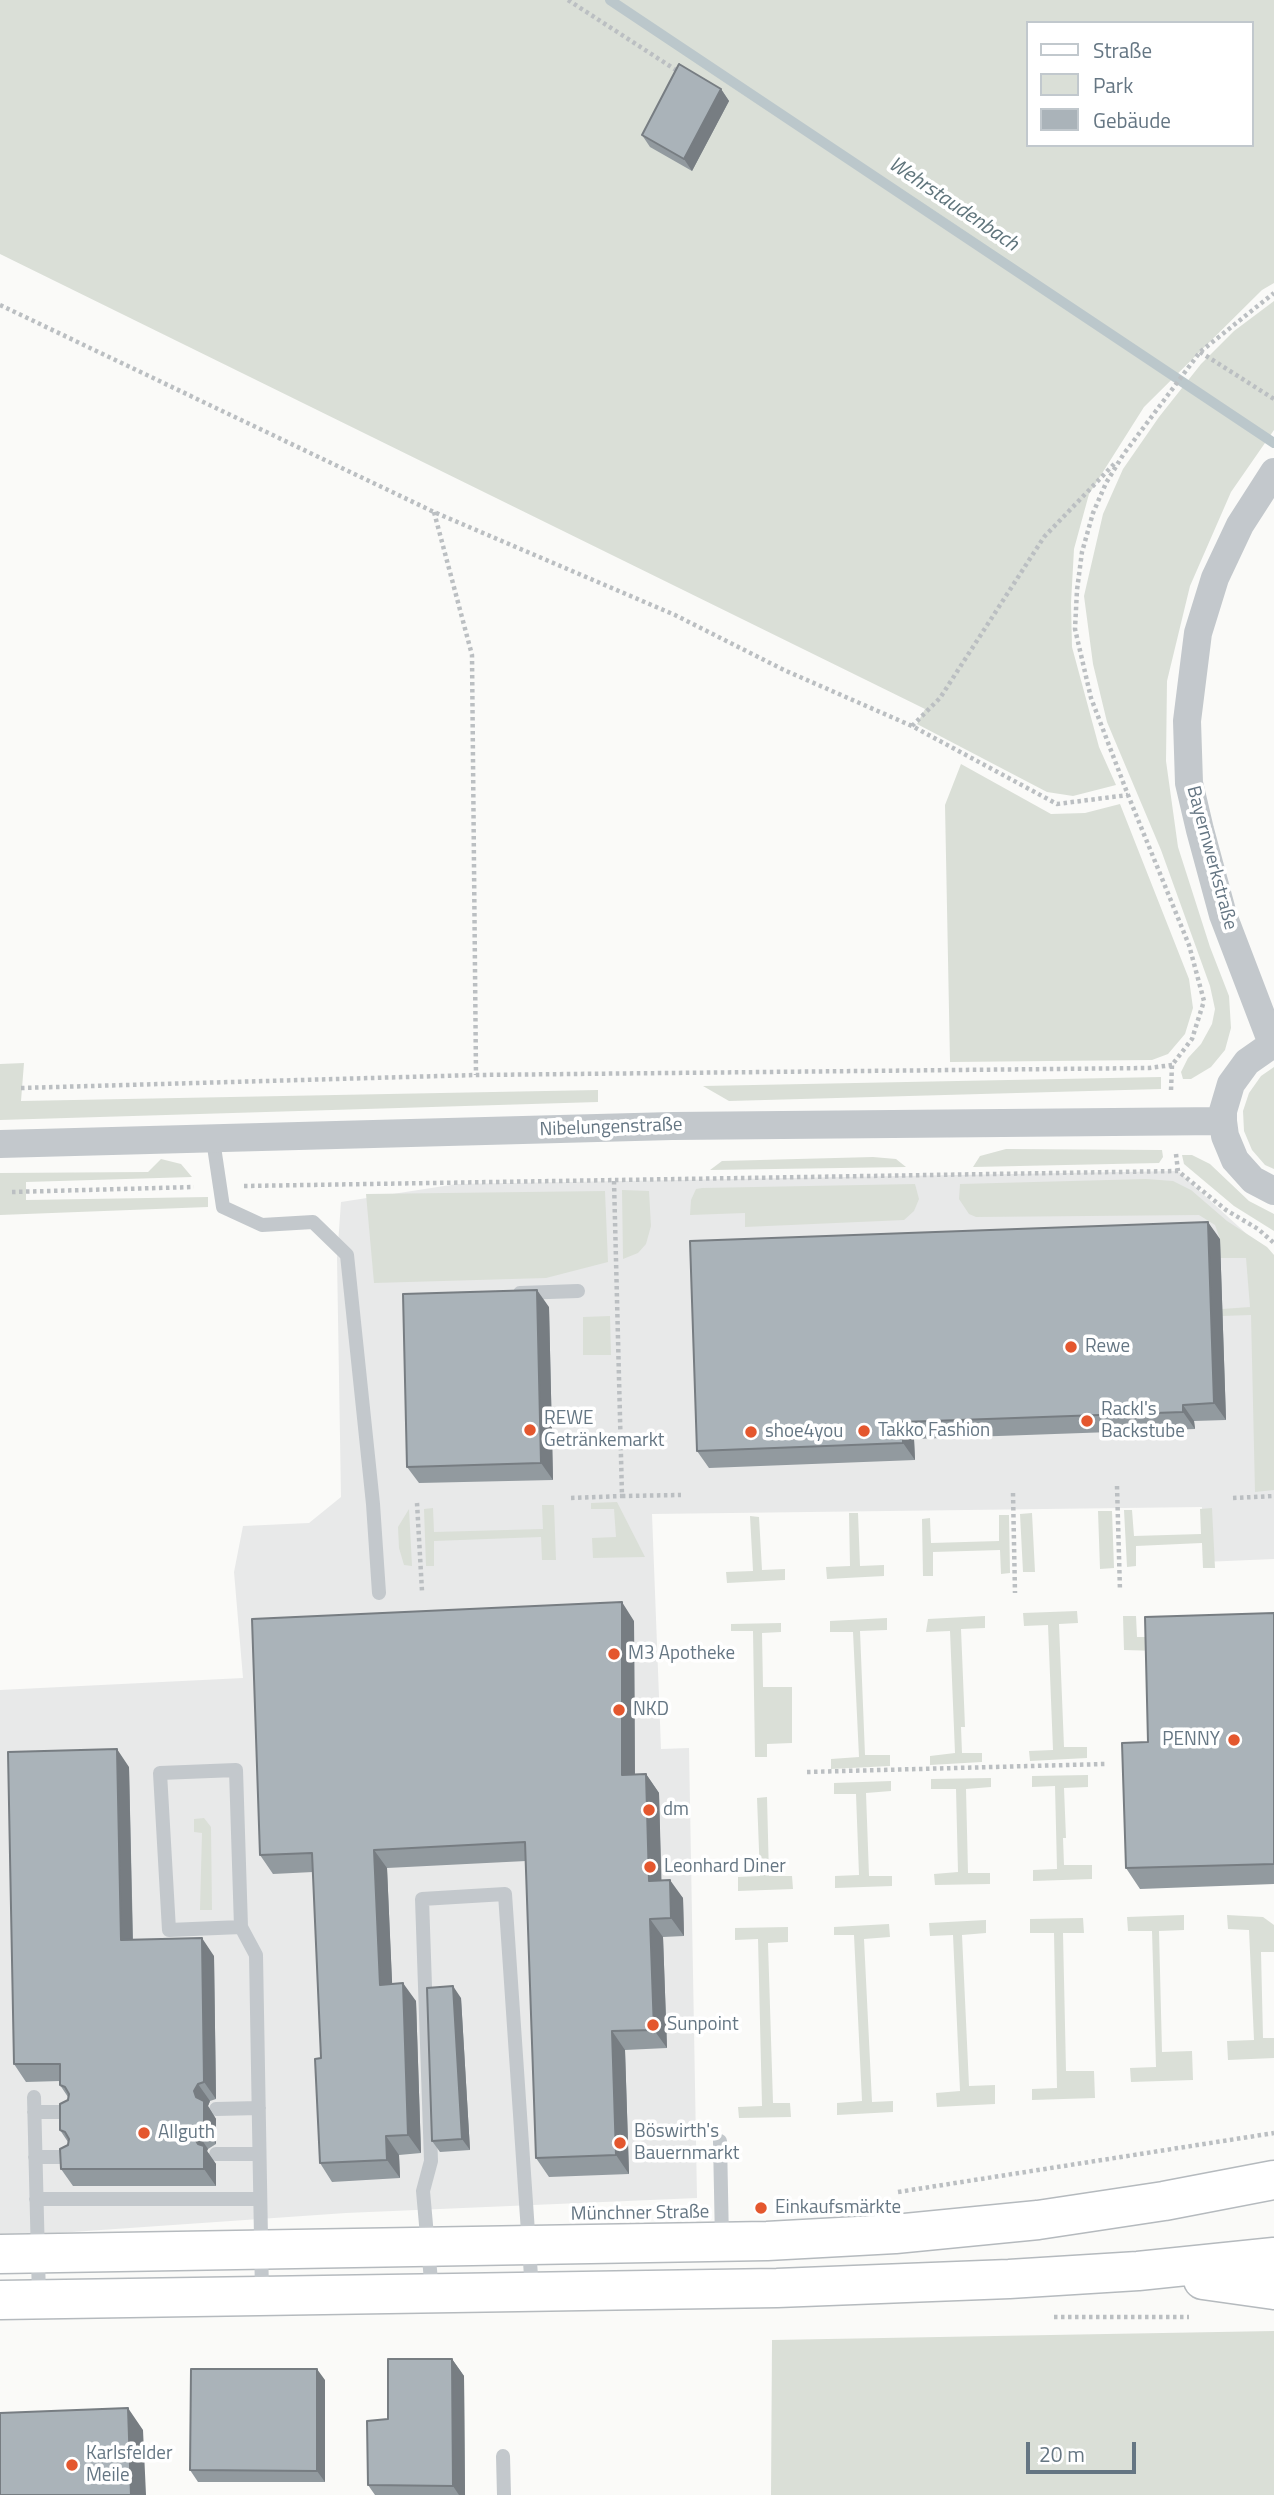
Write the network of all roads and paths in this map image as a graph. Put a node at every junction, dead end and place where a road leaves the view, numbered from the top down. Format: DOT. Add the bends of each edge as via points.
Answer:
graph roads {
  1 [pos="568,0"];
  2 [pos="680,73"];
  3 [pos="1274,293"];
  4 [pos="0,305"];
  5 [pos="1200,352"];
  6 [pos="1274,399"];
  7 [pos="1123,455"];
  8 [pos="1272,474"];
  9 [pos="434,512"];
  10 [pos="912,726"];
  11 [pos="1128,795"];
  12 [pos="1274,1046"];
  13 [pos="476,1075"];
  14 [pos="21,1088"];
  15 [pos="1223,1121"];
  16 [pos="213,1140"];
  17 [pos="0,1144"];
  18 [pos="1178,1171"];
  19 [pos="614,1181"];
  20 [pos="220,1187"];
  21 [pos="1274,1191"];
  22 [pos="12,1192"];
  23 [pos="578,1291"];
  24 [pos="511,1293"];
  25 [pos="1117,1486"];
  26 [pos="1013,1493"];
  27 [pos="681,1495"];
  28 [pos="622,1496"];
  29 [pos="1274,1496"];
  30 [pos="571,1498"];
  31 [pos="1233,1498"];
  32 [pos="416,1503"];
  33 [pos="422,1591"];
  34 [pos="1120,1591"];
  35 [pos="379,1593"];
  36 [pos="1015,1593"];
  37 [pos="1105,1764"];
  38 [pos="807,1772"];
  39 [pos="241,1927"];
  40 [pos="259,2108"];
  41 [pos="216,2109"];
  42 [pos="72,2112"];
  43 [pos="1274,2133"];
  44 [pos="719,2141"];
  45 [pos="216,2154"];
  46 [pos="259,2154"];
  47 [pos="35,2157"];
  48 [pos="72,2157"];
  49 [pos="1274,2180"];
  50 [pos="892,2193"];
  51 [pos="36,2199"];
  52 [pos="260,2199"];
  53 [pos="722,2242"];
  54 [pos="530,2246"];
  55 [pos="429,2247"];
  56 [pos="262,2250"];
  57 [pos="18,2253"];
  58 [pos="1274,2257"];
  59 [pos="1138,2271"];
  60 [pos="724,2288"];
  61 [pos="1274,2290"];
  62 [pos="532,2292"];
  63 [pos="432,2294"];
  64 [pos="262,2296"];
  65 [pos="0,2300"];
  66 [pos="39,2300"];
  67 [pos="503,2456"];
  68 [pos="505,2495"];
  1 -- 2 [label="path"];
  3 -- 5 [label="path"];
  4 -- 9 [label="path"];
  5 -- 6 [label="path"];
  5 -- 7 [label="path"];
  7 -- 10 [label="path" via="1044,537 940,698"];
  7 -- 11 [label="path" via="1102,493 1082,552 1075,629 1091,698"];
  8 -- 12 [label="street, Bayernwerkstraße" via="1215,578 1198,633 1187,721 1189,783 1200,830 1223,915"];
  9 -- 10 [label="path" via="675,615 784,670"];
  9 -- 13 [label="path" via="471,655"];
  10 -- 11 [label="path" via="1057,804"];
  11 -- 13 [label="path" via="1189,945 1204,1001 1192,1039 1172,1065"];
  12 -- 15 [label="street, Bayernwerkstraße" via="1247,1062 1231,1084"];
  13 -- 14 [label="path"];
  15 -- 16 [label="street, Nibelungenstraße" via="672,1126"];
  15 -- 21 [label="street, Bayernwerkstraße" via="1235,1160 1253,1180"];
  16 -- 17 [label="street, Nibelungenstraße"];
  16 -- 20 [label="lane"];
  18 -- 19 [label="path"];
  19 -- 20 [label="path"];
  19 -- 28 [label="path"];
  20 -- 22 [label="path"];
  20 -- 35 [label="lane" via="223,1207 262,1225 313,1222 347,1255"];
  23 -- 24 [label="lane"];
  25 -- 34 [label="path"];
  26 -- 36 [label="path"];
  27 -- 28 [label="path"];
  28 -- 30 [label="path"];
  29 -- 31 [label="path"];
  32 -- 33 [label="path"];
  37 -- 38 [label="path"];
  39 -- 39 [label="lane" via="236,1770 160,1773 169,1930"];
  39 -- 40 [label="lane" via="256,1955"];
  40 -- 41 [label="lane"];
  40 -- 46 [label="lane"];
  42 -- 47 [label="lane" via="34,2105"];
  43 -- 50 [label="path"];
  44 -- 53 [label="lane"];
  45 -- 46 [label="lane"];
  46 -- 52 [label="lane"];
  47 -- 48 [label="lane"];
  47 -- 51 [label="lane"];
  49 -- 53 [label="main road, Münchner Straße" via="1164,2201 960,2229"];
  51 -- 52 [label="lane"];
  51 -- 57 [label="lane"];
  52 -- 56 [label="lane"];
  53 -- 54 [label="main road, Münchner Straße"];
  53 -- 60 [label="main road"];
  54 -- 55 [label="main road, Münchner Straße"];
  54 -- 55 [label="lane" via="505,1894 422,1899 431,2161 424,2191"];
  54 -- 62 [label="lane"];
  55 -- 56 [label="main road, Münchner Straße"];
  55 -- 63 [label="lane"];
  56 -- 57 [label="main road, Münchner Straße"];
  56 -- 64 [label="lane"];
  57 -- 66 [label="lane"];
  58 -- 59 [label="main road"];
  59 -- 60 [label="main road"];
  59 -- 61 [label="main road"];
  60 -- 62 [label="main road"];
  62 -- 63 [label="main road"];
  63 -- 64 [label="main road"];
  64 -- 66 [label="main road"];
  65 -- 66 [label="main road"];
  67 -- 68 [label="lane"];
}
